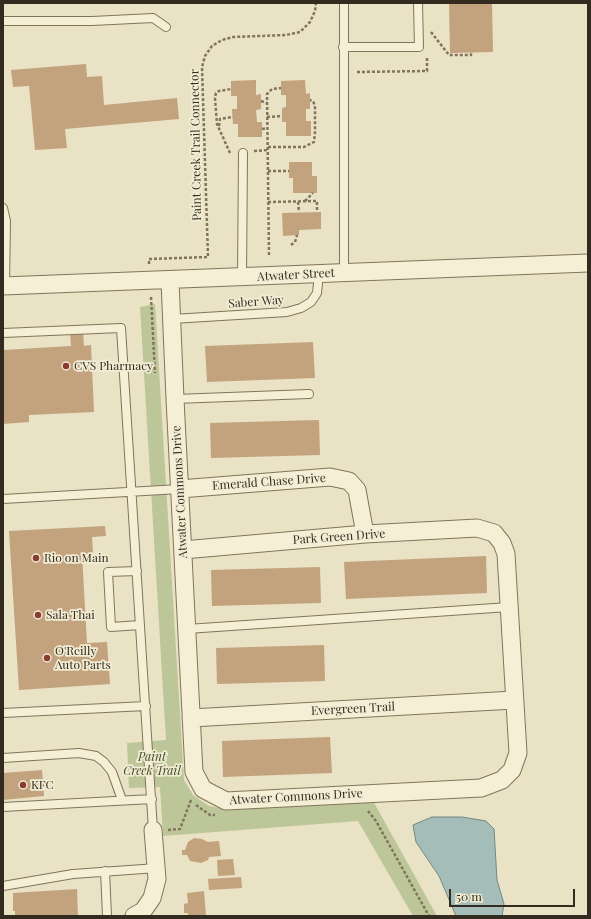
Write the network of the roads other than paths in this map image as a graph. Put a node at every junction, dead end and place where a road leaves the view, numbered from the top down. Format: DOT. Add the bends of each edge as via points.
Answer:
graph roads {
  1 [pos="344,3"];
  2 [pos="418,3"];
  3 [pos="3,21"];
  4 [pos="166,27"];
  5 [pos="343,47"];
  6 [pos="243,153"];
  7 [pos="3,208"];
  8 [pos="588,264"];
  9 [pos="344,273"];
  10 [pos="319,274"];
  11 [pos="242,278"];
  12 [pos="170,281"];
  13 [pos="4,286"];
  14 [pos="172,319"];
  15 [pos="3,333"];
  16 [pos="309,394"];
  17 [pos="175,399"];
  18 [pos="180,489"];
  19 [pos="133,492"];
  20 [pos="3,499"];
  21 [pos="494,533"];
  22 [pos="366,534"];
  23 [pos="183,550"];
  24 [pos="137,571"];
  25 [pos="509,607"];
  26 [pos="140,625"];
  27 [pos="187,629"];
  28 [pos="514,700"];
  29 [pos="146,706"];
  30 [pos="3,713"];
  31 [pos="192,718"];
  32 [pos="3,758"];
  33 [pos="152,799"];
  34 [pos="122,800"];
  35 [pos="3,807"];
  36 [pos="154,831"];
  37 [pos="157,868"];
  38 [pos="105,871"];
  39 [pos="3,886"];
  40 [pos="107,916"];
  41 [pos="134,916"];
  1 -- 5 [label="lane"];
  2 -- 5 [label="lane" via="419,47"];
  3 -- 4 [label="lane" via="153,18"];
  5 -- 9 [label="lane"];
  6 -- 11 [label="lane"];
  7 -- 13 [label="lane" via="6,221"];
  8 -- 9 [label="street, Atwater Street"];
  9 -- 10 [label="street, Atwater Street"];
  10 -- 11 [label="street, Atwater Street"];
  10 -- 14 [label="lane, Saber Way" via="317,293 311,302 301,308 287,312"];
  11 -- 12 [label="street, Atwater Street"];
  12 -- 13 [label="street, Atwater Street"];
  12 -- 14 [label="street, Atwater Commons Drive"];
  14 -- 17 [label="street, Atwater Commons Drive"];
  15 -- 19 [label="lane" via="122,328"];
  16 -- 17 [label="lane"];
  17 -- 18 [label="street, Atwater Commons Drive"];
  18 -- 19 [label="lane"];
  18 -- 22 [label="street, Emerald Chase Drive" via="330,478 349,481 357,490"];
  18 -- 23 [label="street, Atwater Commons Drive"];
  19 -- 20 [label="lane"];
  19 -- 24 [label="lane"];
  21 -- 22 [label="street, Park Green Drive" via="477,528"];
  21 -- 25 [label="street, Atwater Commons Drive" via="506,554"];
  22 -- 23 [label="street, Park Green Drive"];
  23 -- 27 [label="street, Atwater Commons Drive"];
  24 -- 26 [label="lane"];
  24 -- 26 [label="lane" via="108,572 111,627"];
  25 -- 27 [label="lane"];
  25 -- 28 [label="street, Atwater Commons Drive"];
  26 -- 29 [label="lane"];
  27 -- 31 [label="street, Atwater Commons Drive"];
  28 -- 31 [label="street, Evergreen Trail"];
  28 -- 31 [label="street, Atwater Commons Drive" via="518,753 512,770 502,780 481,788 226,802 203,789 194,772"];
  29 -- 30 [label="lane"];
  29 -- 33 [label="lane"];
  32 -- 34 [label="lane" via="79,753 96,756 112,772"];
  33 -- 34 [label="lane"];
  33 -- 36 [label="lane"];
  34 -- 35 [label="lane"];
  36 -- 37 [label="street"];
  37 -- 38 [label="lane"];
  37 -- 41 [label="street" via="152,898 143,911"];
  38 -- 39 [label="lane"];
  38 -- 40 [label="lane"];
}
